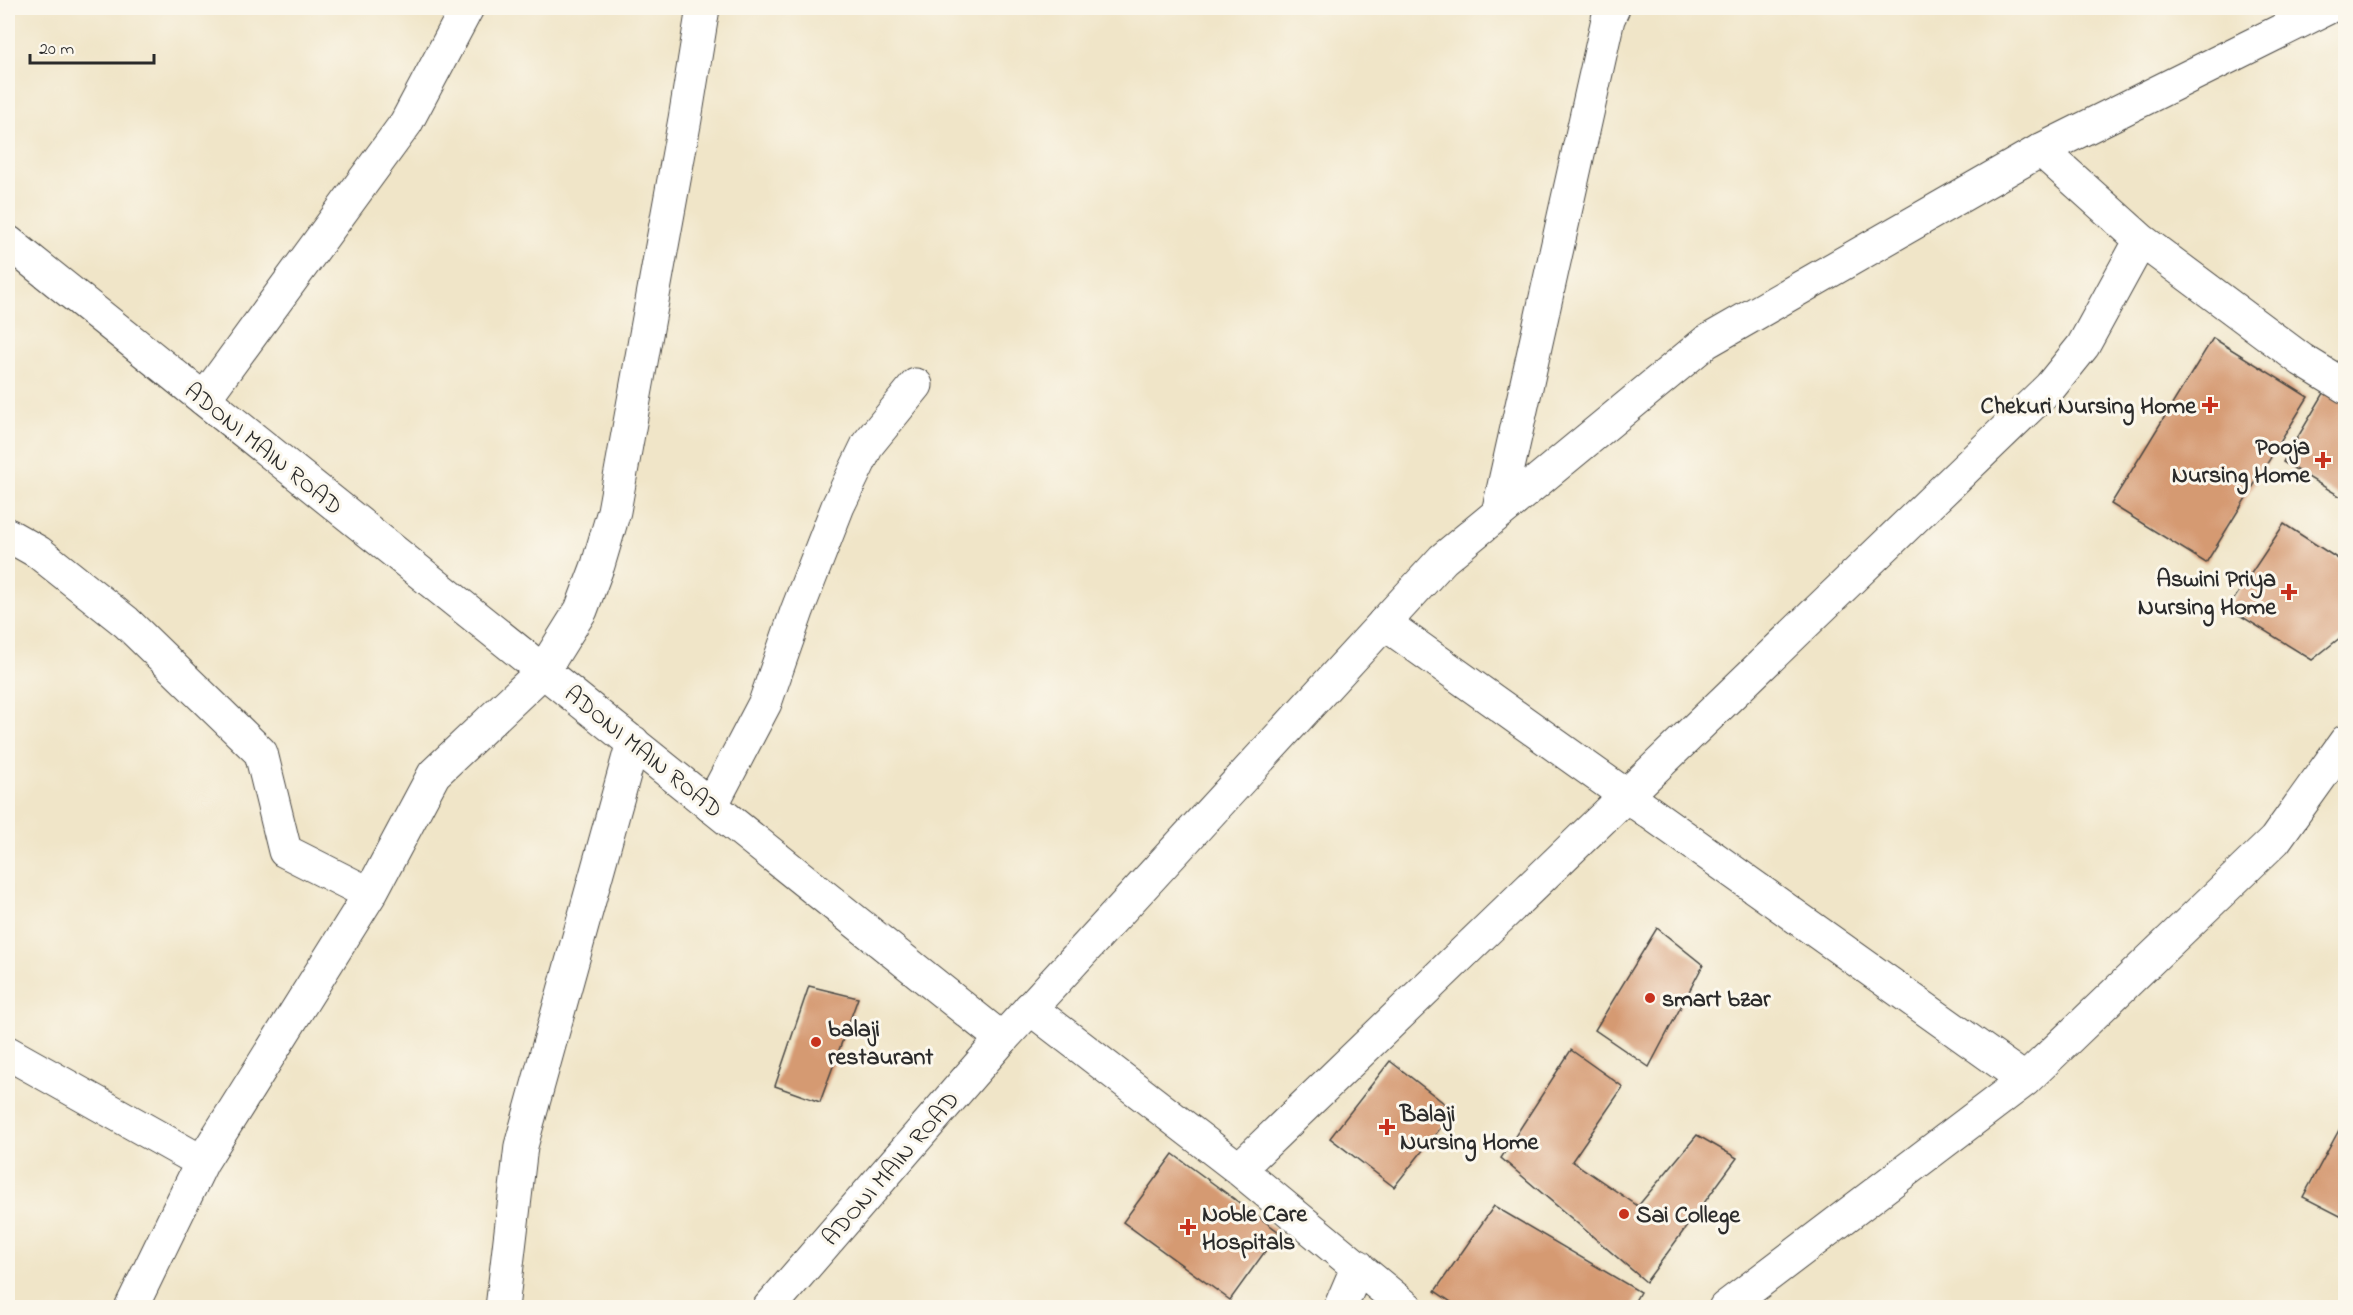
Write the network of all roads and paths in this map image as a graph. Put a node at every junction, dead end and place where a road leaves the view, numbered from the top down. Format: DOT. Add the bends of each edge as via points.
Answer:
graph roads {
  1 [pos="467,8"];
  2 [pos="703,8"];
  3 [pos="1613,8"];
  4 [pos="2327,8"];
  5 [pos="2042,150"];
  6 [pos="2140,240"];
  7 [pos="8,242"];
  8 [pos="916,385"];
  9 [pos="2346,387"];
  10 [pos="204,399"];
  11 [pos="1498,513"];
  12 [pos="8,535"];
  13 [pos="1384,623"];
  14 [pos="543,671"];
  15 [pos="2346,741"];
  16 [pos="633,742"];
  17 [pos="1626,795"];
  18 [pos="711,806"];
  19 [pos="370,894"];
  20 [pos="1030,1008"];
  21 [pos="1002,1038"];
  22 [pos="8,1053"];
  23 [pos="2025,1080"];
  24 [pos="202,1162"];
  25 [pos="1239,1169"];
  26 [pos="1358,1266"];
  27 [pos="131,1308"];
  28 [pos="502,1308"];
  29 [pos="769,1308"];
  30 [pos="1340,1308"];
  31 [pos="1407,1308"];
  32 [pos="1725,1308"];
  1 -- 10 [label="street" via="406,123"];
  2 -- 14 [label="street" via="614,511 581,610"];
  3 -- 11 [label="street"];
  4 -- 5 [label="street"];
  5 -- 6 [label="street"];
  5 -- 11 [label="street" via="1706,342"];
  6 -- 9 [label="street" via="2302,360"];
  6 -- 17 [label="street" via="2083,346 2050,387"];
  7 -- 10 [label="street, ADONI MAIN ROAD"];
  8 -- 18 [label="street" via="868,444 837,506 765,703"];
  10 -- 14 [label="street, ADONI MAIN ROAD"];
  11 -- 13 [label="street" via="1443,559"];
  12 -- 19 [label="street" via="38,552 126,622 261,753 285,851"];
  13 -- 17 [label="street"];
  13 -- 20 [label="street"];
  14 -- 16 [label="street, ADONI MAIN ROAD"];
  14 -- 19 [label="street" via="434,774"];
  15 -- 23 [label="street" via="2275,840"];
  16 -- 18 [label="street, ADONI MAIN ROAD"];
  16 -- 28 [label="street" via="521,1146"];
  17 -- 23 [label="street"];
  17 -- 25 [label="street"];
  18 -- 21 [label="street, ADONI MAIN ROAD"];
  19 -- 24 [label="street"];
  20 -- 21 [label="street"];
  20 -- 25 [label="street"];
  21 -- 29 [label="street, ADONI MAIN ROAD"];
  22 -- 24 [label="street"];
  23 -- 32 [label="street"];
  24 -- 27 [label="street"];
  25 -- 26 [label="street"];
  26 -- 30 [label="street"];
  26 -- 31 [label="street"];
}
